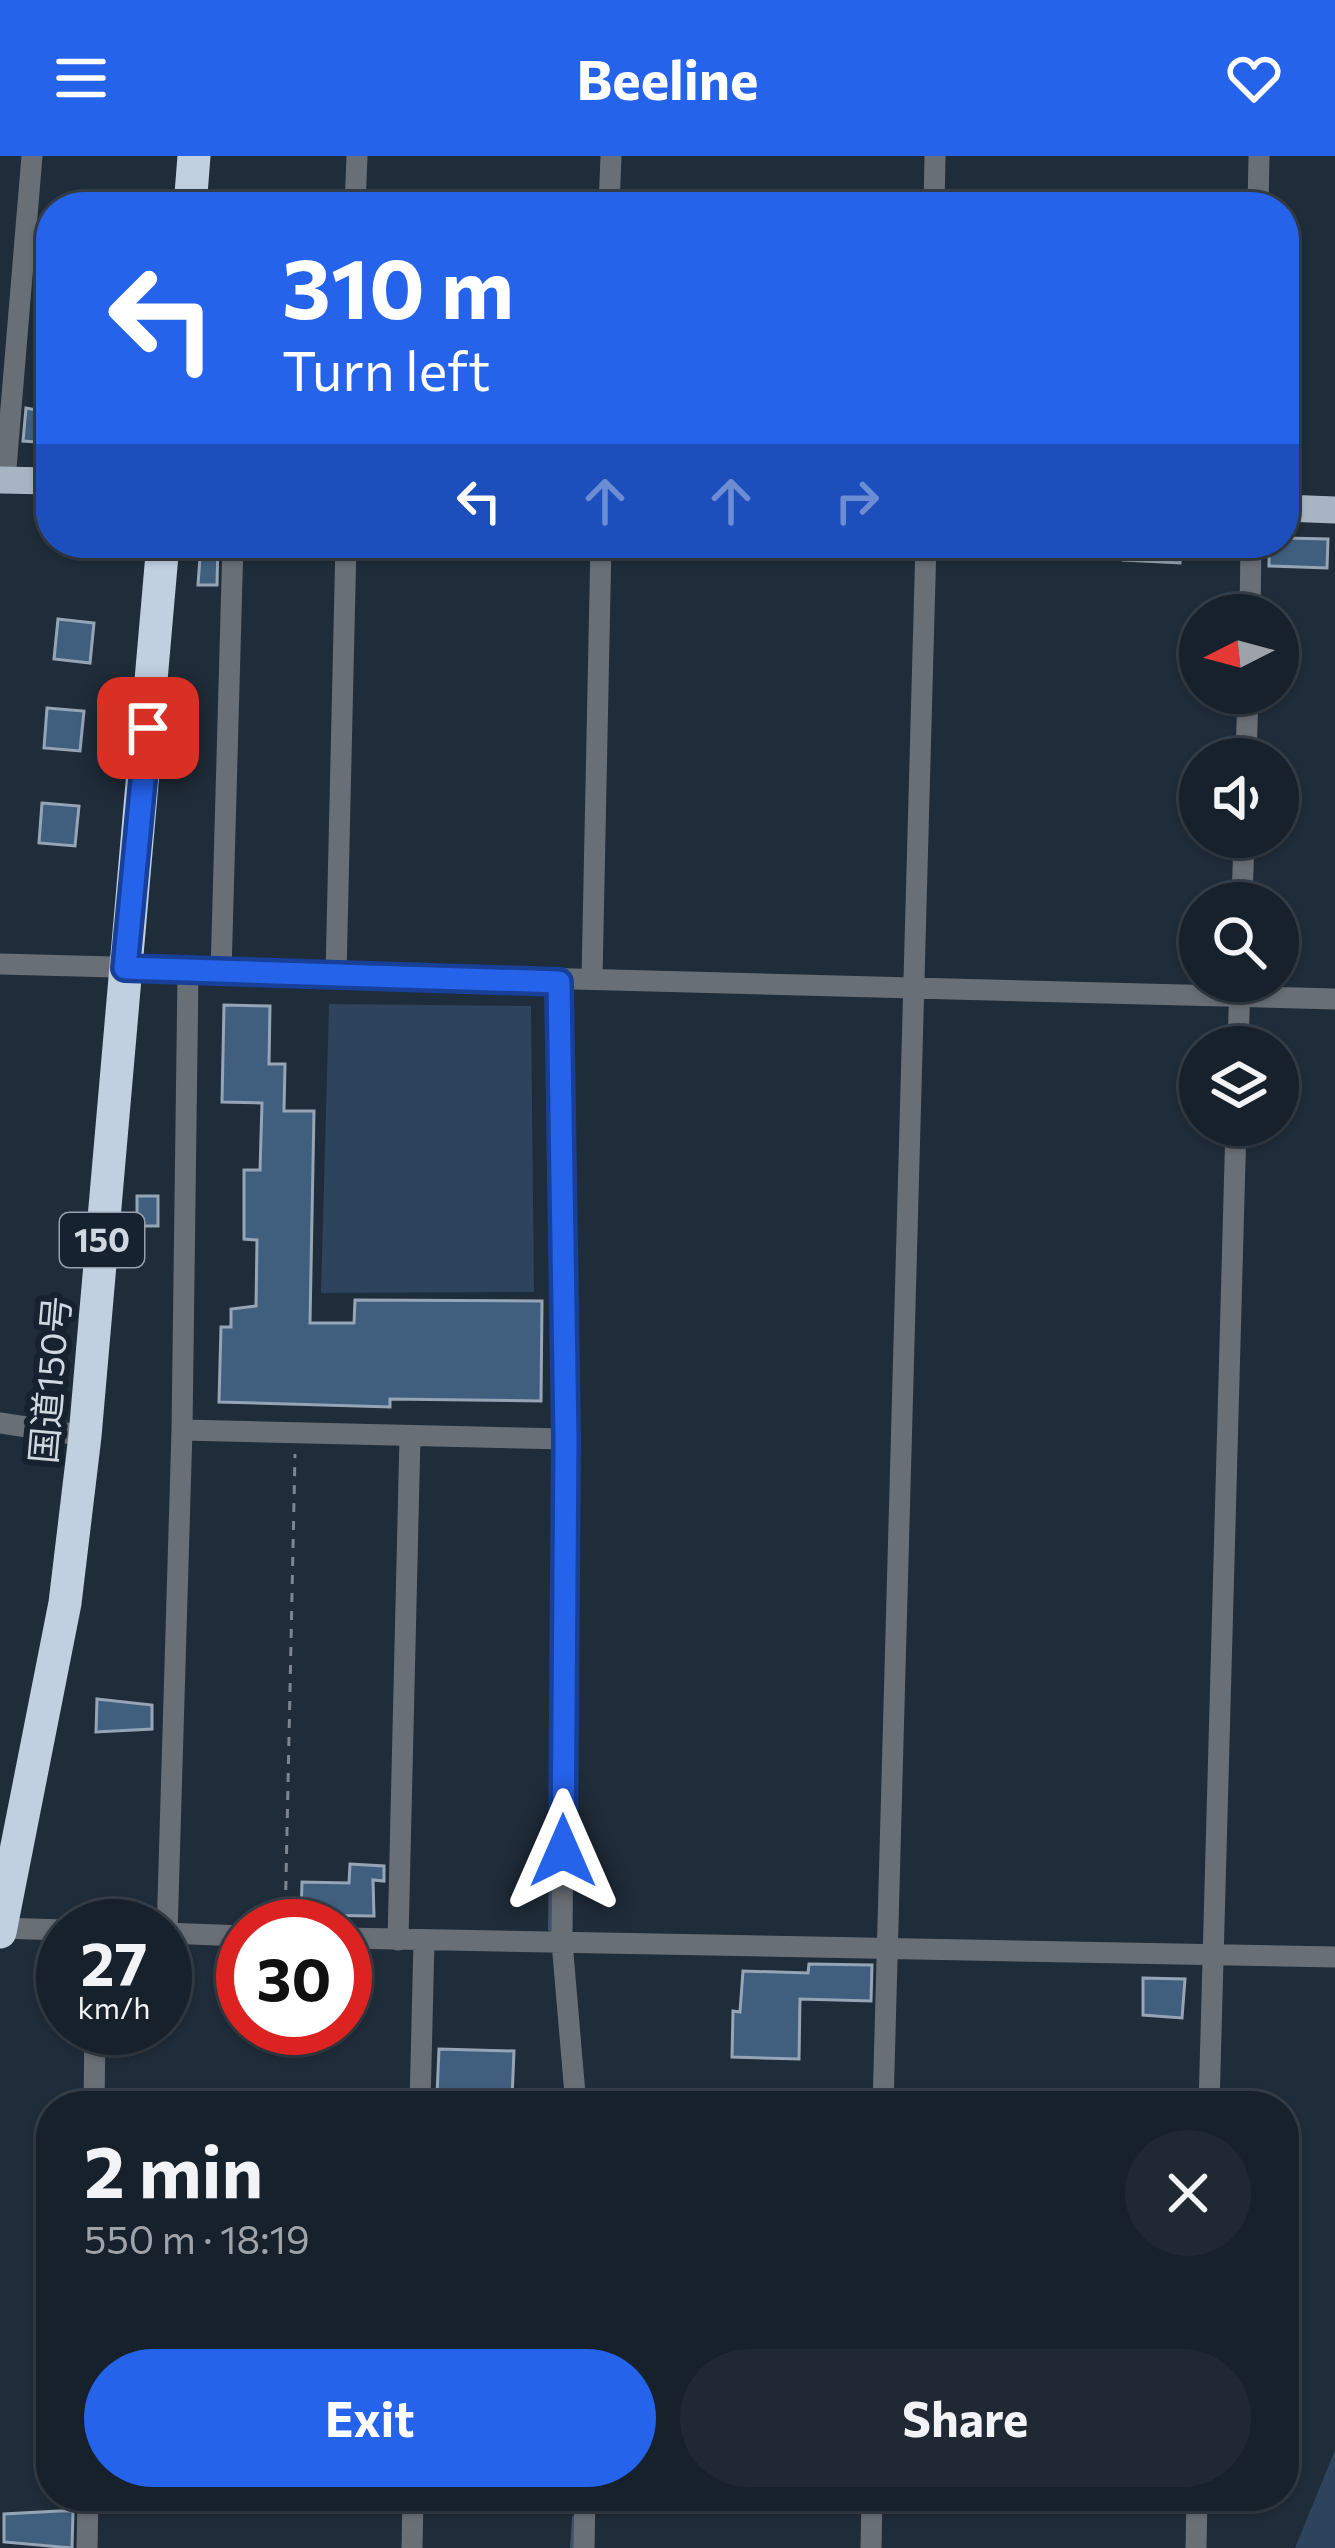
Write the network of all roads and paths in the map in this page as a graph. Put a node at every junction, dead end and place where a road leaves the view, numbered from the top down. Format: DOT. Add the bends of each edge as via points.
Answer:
graph roads {
  1 [pos="32,156"];
  2 [pos="194,156"];
  3 [pos="357,156"];
  4 [pos="610,156"];
  5 [pos="935,156"];
  6 [pos="1259,156"];
  7 [pos="191,192"];
  8 [pos="356,192"];
  9 [pos="609,192"];
  10 [pos="934,192"];
  11 [pos="1258,192"];
  12 [pos="2,480"];
  13 [pos="36,481"];
  14 [pos="1299,509"];
  15 [pos="1335,510"];
  16 [pos="163,558"];
  17 [pos="233,558"];
  18 [pos="346,558"];
  19 [pos="601,558"];
  20 [pos="926,558"];
  21 [pos="1252,558"];
  22 [pos="1251,594"];
  23 [pos="0,964"];
  24 [pos="125,968"];
  25 [pos="188,972"];
  26 [pos="220,973"];
  27 [pos="336,975"];
  28 [pos="592,979"];
  29 [pos="559,982"];
  30 [pos="913,989"];
  31 [pos="1179,989"];
  32 [pos="1299,995"];
  33 [pos="1335,999"];
  34 [pos="1235,1146"];
  35 [pos="0,1423"];
  36 [pos="182,1430"];
  37 [pos="296,1433"];
  38 [pos="85,1436"];
  39 [pos="410,1436"];
  40 [pos="566,1439"];
  41 [pos="167,1899"];
  42 [pos="286,1899"];
  43 [pos="0,1929"];
  44 [pos="36,1930"];
  45 [pos="372,1940"];
  46 [pos="398,1940"];
  47 [pos="424,1940"];
  48 [pos="562,1942"];
  49 [pos="888,1951"];
  50 [pos="1213,1954"];
  51 [pos="1335,1958"];
  52 [pos="95,2055"];
  53 [pos="94,2091"];
  54 [pos="420,2091"];
  55 [pos="576,2091"];
  56 [pos="884,2091"];
  57 [pos="1208,2091"];
  58 [pos="88,2511"];
  59 [pos="412,2511"];
  60 [pos="585,2511"];
  61 [pos="872,2511"];
  62 [pos="1197,2511"];
  63 [pos="87,2548"];
  64 [pos="412,2548"];
  65 [pos="584,2548"];
  66 [pos="871,2548"];
  67 [pos="1196,2548"];
  1 -- 12 [label="street"];
  2 -- 7 [label="highway"];
  3 -- 8 [label="street"];
  4 -- 9 [label="street"];
  5 -- 10 [label="street"];
  6 -- 11 [label="street"];
  12 -- 13 [label="main road"];
  14 -- 15 [label="main road"];
  16 -- 24 [label="highway, 国道150号 / 150"];
  17 -- 26 [label="street"];
  18 -- 27 [label="street"];
  19 -- 28 [label="street"];
  20 -- 30 [label="street"];
  21 -- 22 [label="street"];
  23 -- 24 [label="street"];
  24 -- 25 [label="street"];
  24 -- 38 [label="highway, 国道150号 / 150"];
  25 -- 26 [label="street"];
  25 -- 36 [label="street"];
  26 -- 27 [label="street"];
  27 -- 29 [label="street"];
  28 -- 29 [label="street"];
  28 -- 30 [label="street"];
  29 -- 40 [label="street"];
  30 -- 31 [label="street"];
  30 -- 49 [label="street"];
  32 -- 33 [label="street"];
  34 -- 50 [label="street"];
  35 -- 38 [label="street"];
  36 -- 37 [label="street"];
  36 -- 41 [label="street"];
  37 -- 39 [label="street"];
  37 -- 42 [label="path"];
  38 -- 43 [label="highway, 国道150号 / 150" via="65,1603"];
  39 -- 40 [label="street"];
  39 -- 46 [label="street"];
  40 -- 48 [label="street"];
  43 -- 44 [label="street"];
  45 -- 46 [label="street"];
  46 -- 47 [label="street"];
  47 -- 48 [label="street"];
  47 -- 54 [label="street"];
  48 -- 49 [label="street"];
  48 -- 55 [label="street"];
  49 -- 50 [label="street"];
  49 -- 56 [label="street"];
  50 -- 51 [label="street"];
  50 -- 57 [label="street"];
  52 -- 53 [label="street"];
  58 -- 63 [label="street"];
  59 -- 64 [label="street"];
  60 -- 65 [label="street"];
  61 -- 66 [label="street"];
  62 -- 67 [label="street"];
}
